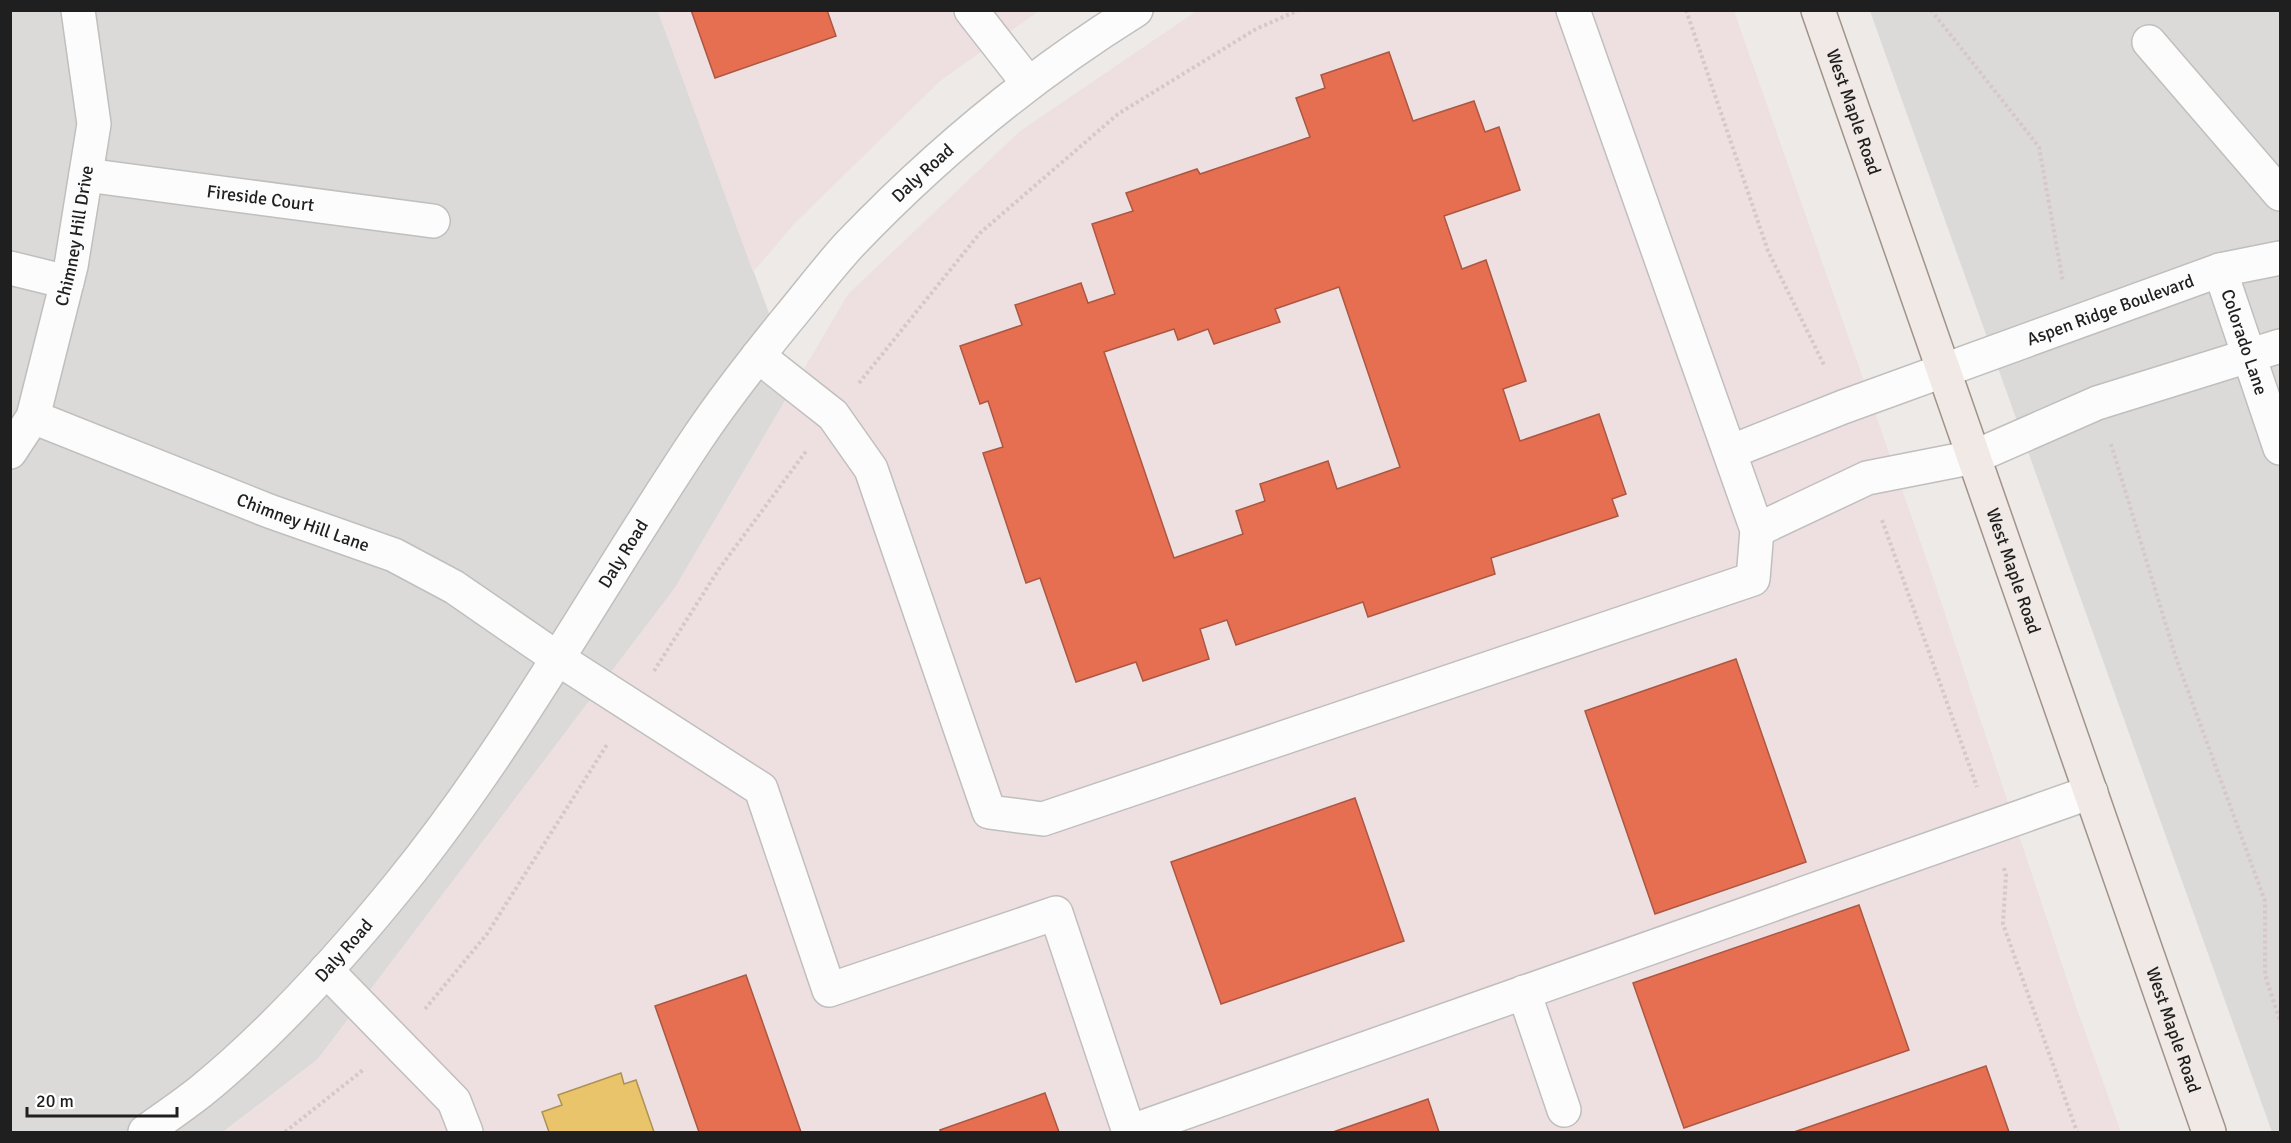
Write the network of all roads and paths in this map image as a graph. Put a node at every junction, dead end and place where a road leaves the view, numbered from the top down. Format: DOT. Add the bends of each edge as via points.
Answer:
graph roads {
  1 [pos="78,10"];
  2 [pos="971,10"];
  3 [pos="1136,10"];
  4 [pos="1299,10"];
  5 [pos="1573,10"];
  6 [pos="1686,10"];
  7 [pos="1818,10"];
  8 [pos="1931,10"];
  9 [pos="2149,42"];
  10 [pos="1028,83"];
  11 [pos="86,175"];
  12 [pos="2280,194"];
  13 [pos="433,221"];
  14 [pos="2280,258"];
  15 [pos="10,268"];
  16 [pos="2220,270"];
  17 [pos="67,282"];
  18 [pos="2069,325"];
  19 [pos="2280,345"];
  20 [pos="2247,355"];
  21 [pos="758,356"];
  22 [pos="1944,371"];
  23 [pos="2097,404"];
  24 [pos="1843,407"];
  25 [pos="833,415"];
  26 [pos="33,417"];
  27 [pos="2280,448"];
  28 [pos="10,452"];
  29 [pos="1730,452"];
  30 [pos="1974,457"];
  31 [pos="1867,478"];
  32 [pos="1757,530"];
  33 [pos="557,658"];
  34 [pos="632,706"];
  35 [pos="2091,792"];
  36 [pos="1991,827"];
  37 [pos="326,970"];
  38 [pos="1524,992"];
  39 [pos="2280,1021"];
  40 [pos="397,1043"];
  41 [pos="1564,1110"];
  42 [pos="145,1132"];
  43 [pos="285,1132"];
  44 [pos="466,1132"];
  45 [pos="2077,1132"];
  46 [pos="2209,1132"];
  1 -- 11 [label="street, Chimney Hill Drive" via="94,124"];
  2 -- 10 [label="street"];
  3 -- 10 [label="street, Daly Road"];
  4 -- 25 [label="path" via="1256,29 1118,114 980,233"];
  5 -- 29 [label="street"];
  6 -- 24 [label="path" via="1768,251"];
  7 -- 22 [label="main road, West Maple Road"];
  8 -- 18 [label="path" via="2038,147"];
  9 -- 12 [label="street"];
  10 -- 21 [label="street, Daly Road" via="928,166 847,248"];
  11 -- 13 [label="street, Fireside Court"];
  11 -- 17 [label="street, Chimney Hill Drive"];
  14 -- 16 [label="street, Aspen Ridge Boulevard"];
  15 -- 17 [label="street"];
  16 -- 18 [label="street, Aspen Ridge Boulevard"];
  16 -- 20 [label="street, Colorado Lane"];
  17 -- 26 [label="street, Chimney Hill Drive"];
  18 -- 22 [label="street, Aspen Ridge Boulevard"];
  19 -- 20 [label="street"];
  20 -- 23 [label="street"];
  20 -- 27 [label="street, Colorado Lane"];
  21 -- 25 [label="street"];
  21 -- 33 [label="street, Daly Road" via="700,434"];
  22 -- 24 [label="street, Aspen Ridge Boulevard"];
  22 -- 30 [label="main road, West Maple Road"];
  23 -- 30 [label="street"];
  23 -- 39 [label="path" via="2176,658 2265,901 2265,975"];
  24 -- 29 [label="street, Aspen Ridge Boulevard"];
  25 -- 32 [label="street" via="871,469 989,812 1043,819 1753,579"];
  25 -- 34 [label="path" via="719,569"];
  26 -- 28 [label="street, Chimney Hill Drive"];
  26 -- 33 [label="street, Chimney Hill Lane" via="394,555 454,587"];
  29 -- 32 [label="street"];
  30 -- 31 [label="street"];
  30 -- 35 [label="main road, West Maple Road"];
  31 -- 32 [label="street"];
  31 -- 36 [label="path"];
  33 -- 34 [label="street, Chimney Hill Lane"];
  33 -- 37 [label="street, Daly Road" via="474,784 401,883"];
  34 -- 38 [label="street, Chimney Hill Lane" via="760,789 829,990 1056,913 1128,1132"];
  34 -- 40 [label="path" via="487,934"];
  35 -- 36 [label="street"];
  35 -- 46 [label="main road, West Maple Road"];
  36 -- 38 [label="street"];
  36 -- 45 [label="path" via="2006,875 2002,924"];
  37 -- 40 [label="street"];
  37 -- 42 [label="street, Daly Road" via="201,1091"];
  38 -- 41 [label="street"];
  40 -- 43 [label="path"];
  40 -- 44 [label="street" via="454,1101"];
}
